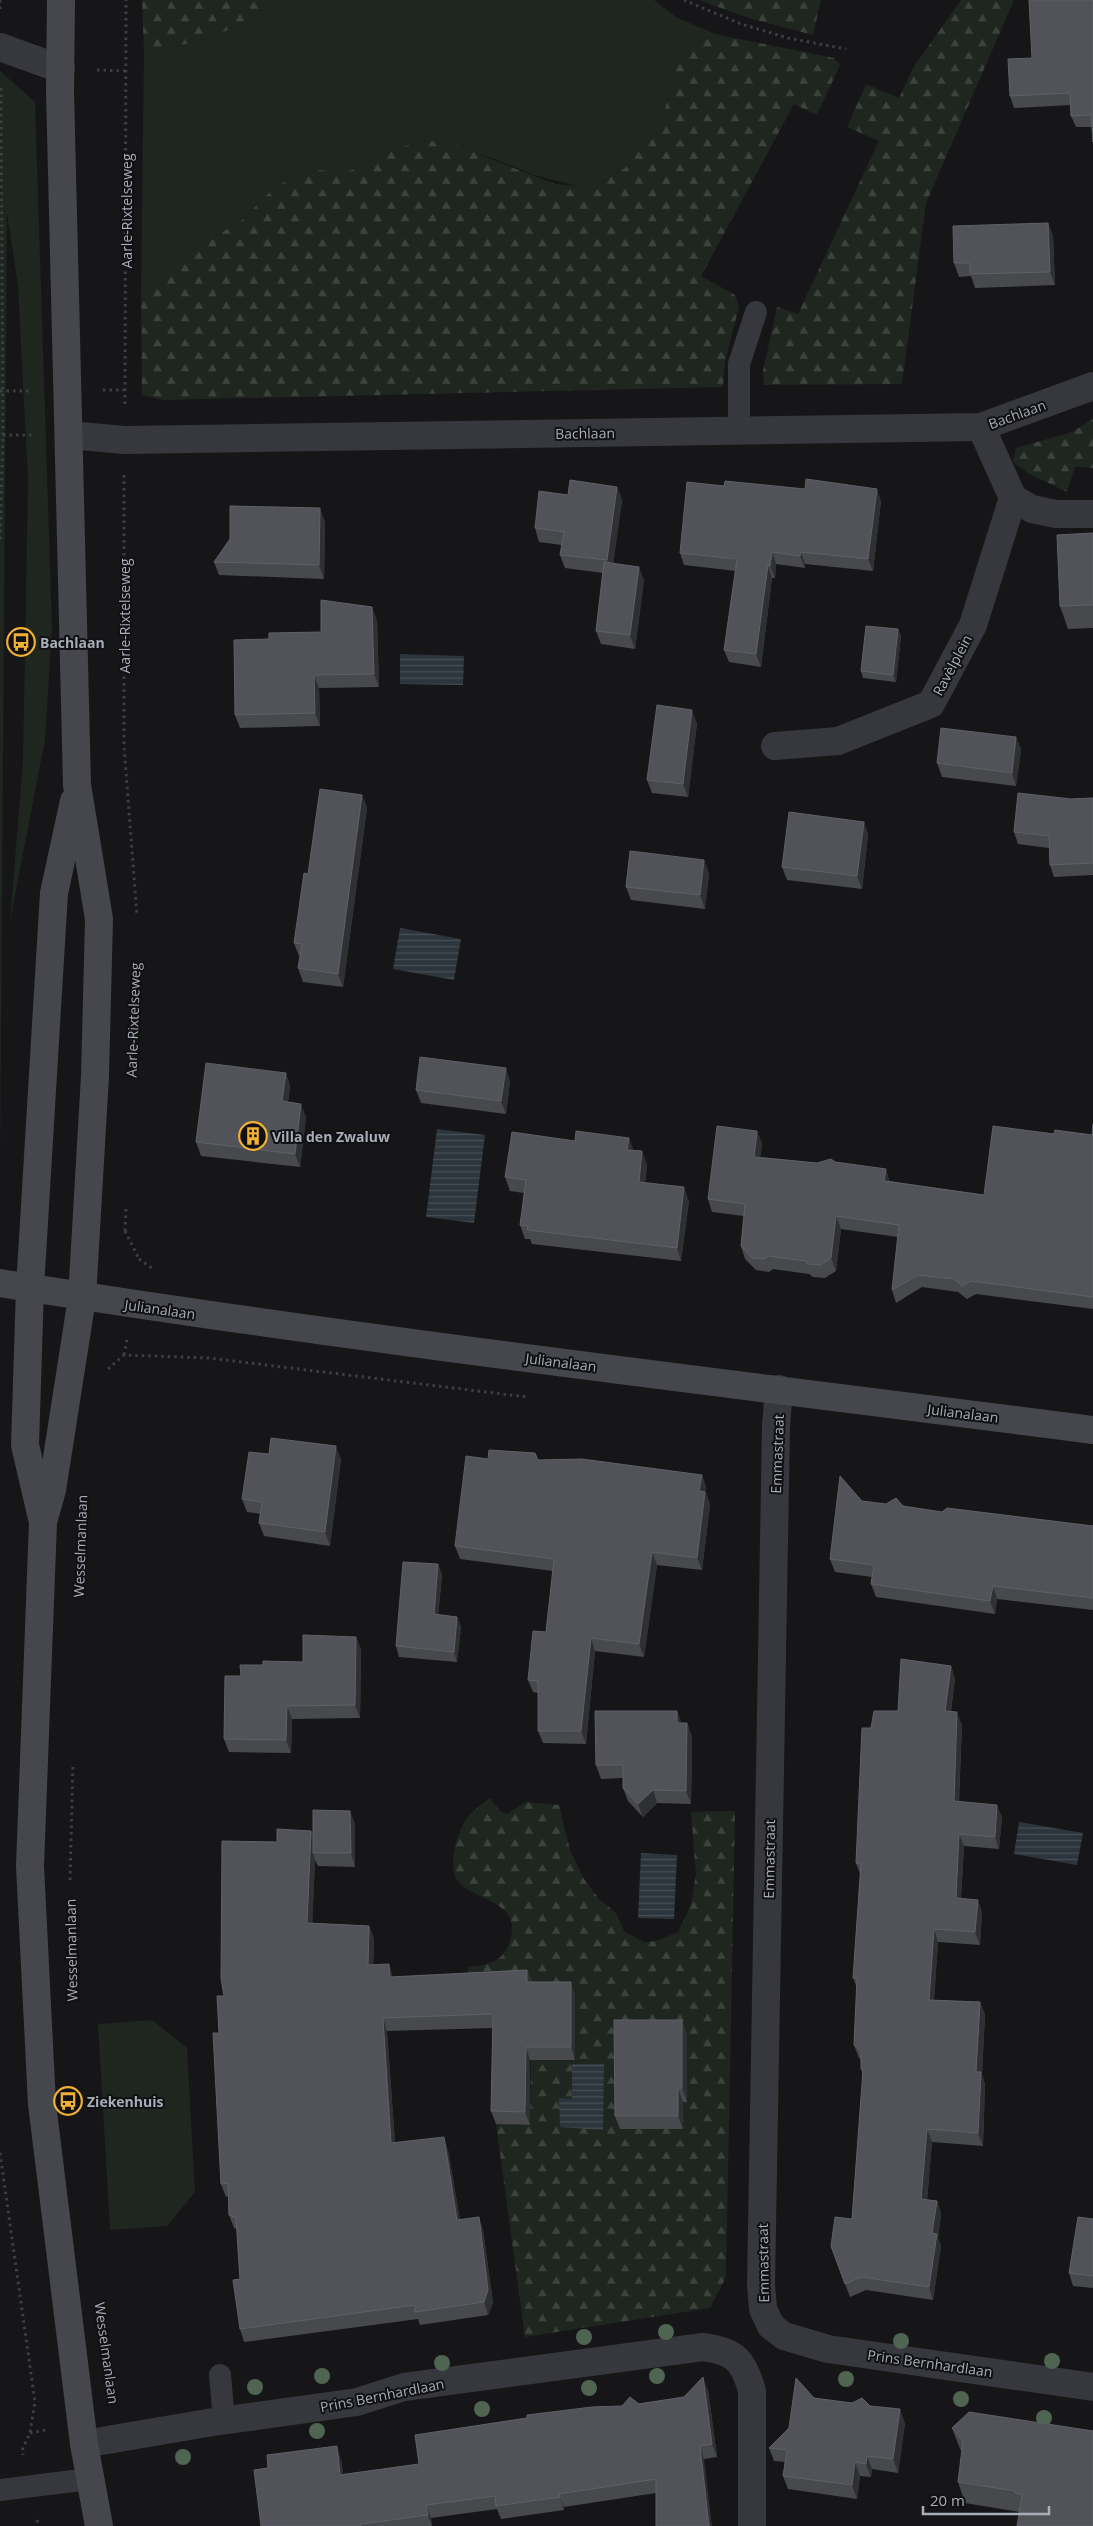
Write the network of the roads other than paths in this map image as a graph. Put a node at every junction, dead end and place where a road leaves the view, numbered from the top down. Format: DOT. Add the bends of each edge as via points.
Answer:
graph roads {
  1 [pos="61,0"];
  2 [pos="0,47"];
  3 [pos="62,68"];
  4 [pos="756,312"];
  5 [pos="1093,386"];
  6 [pos="981,427"];
  7 [pos="739,431"];
  8 [pos="70,435"];
  9 [pos="1012,498"];
  10 [pos="1093,514"];
  11 [pos="775,746"];
  12 [pos="77,786"];
  13 [pos="0,1283"];
  14 [pos="30,1288"];
  15 [pos="82,1298"];
  16 [pos="779,1389"];
  17 [pos="1093,1430"];
  18 [pos="43,1522"];
  19 [pos="771,2326"];
  20 [pos="220,2374"];
  21 [pos="1093,2387"];
  22 [pos="219,2421"];
  23 [pos="84,2444"];
  24 [pos="89,2479"];
  25 [pos="0,2490"];
  26 [pos="100,2526"];
  27 [pos="752,2526"];
  1 -- 3 [label="street"];
  2 -- 3 [label="street"];
  3 -- 8 [label="street" via="60,91"];
  4 -- 7 [label="lane" via="739,364"];
  5 -- 6 [label="street, Bachlaan"];
  6 -- 7 [label="street, Bachlaan"];
  6 -- 9 [label="street"];
  7 -- 8 [label="street, Bachlaan" via="124,440"];
  8 -- 12 [label="street"];
  9 -- 10 [label="street" via="1032,509 1056,514"];
  9 -- 11 [label="street, Ravèlplein" via="974,625 931,704 838,741"];
  12 -- 14 [label="street" via="54,894"];
  12 -- 15 [label="street" via="99,919 96,1076"];
  13 -- 14 [label="street, Julianalaan"];
  14 -- 15 [label="street, Julianalaan"];
  14 -- 18 [label="street" via="25,1446"];
  15 -- 16 [label="street, Julianalaan"];
  15 -- 18 [label="street" via="52,1490"];
  16 -- 17 [label="street, Julianalaan"];
  16 -- 19 [label="street, Emmastraat" via="761,2284 763,2309"];
  18 -- 23 [label="street" via="30,1866 42,2104"];
  19 -- 21 [label="street, Prins Bernhardlaan" via="784,2336 828,2349"];
  20 -- 22 [label="lane"];
  22 -- 23 [label="street, Prins Bernhardlaan"];
  22 -- 27 [label="street, Prins Bernhardlaan" via="358,2402 404,2387 703,2347 722,2350 737,2358 748,2374 752,2391"];
  23 -- 24 [label="street"];
  24 -- 25 [label="lane"];
  24 -- 26 [label="street"];
}
